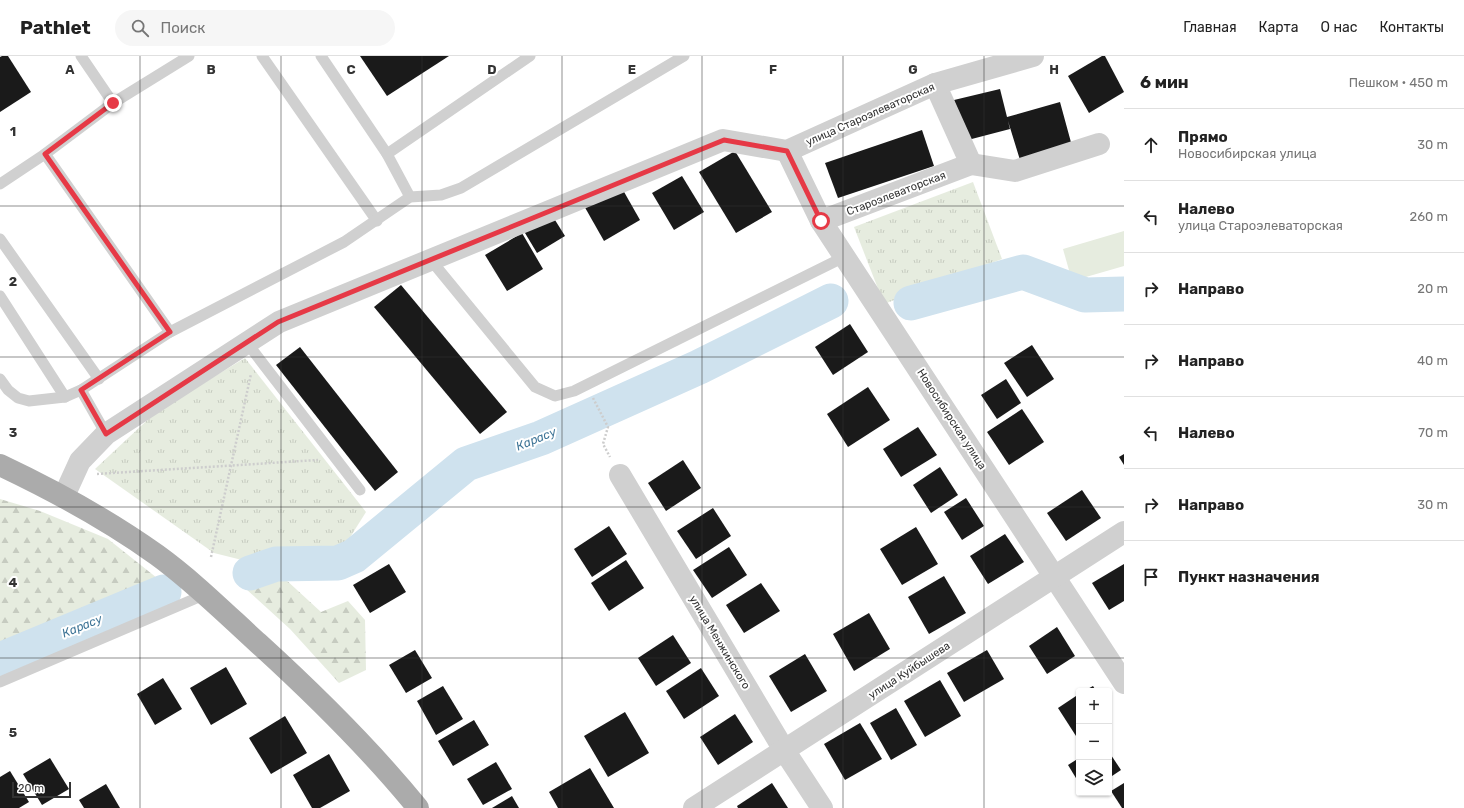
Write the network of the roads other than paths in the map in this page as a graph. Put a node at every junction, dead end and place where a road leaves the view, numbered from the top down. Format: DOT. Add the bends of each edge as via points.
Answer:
graph roads {
  1 [pos="82,56"];
  2 [pos="189,56"];
  3 [pos="262,56"];
  4 [pos="321,56"];
  5 [pos="530,56"];
  6 [pos="684,56"];
  7 [pos="1033,56"];
  8 [pos="935,84"];
  9 [pos="113,103"];
  10 [pos="1099,144"];
  11 [pos="787,151"];
  12 [pos="45,154"];
  13 [pos="387,154"];
  14 [pos="971,164"];
  15 [pos="0,184"];
  16 [pos="410,197"];
  17 [pos="377,221"];
  18 [pos="821,221"];
  19 [pos="0,240"];
  20 [pos="844,257"];
  21 [pos="430,259"];
  22 [pos="0,296"];
  23 [pos="170,332"];
  24 [pos="251,348"];
  25 [pos="0,379"];
  26 [pos="99,379"];
  27 [pos="81,390"];
  28 [pos="65,398"];
  29 [pos="106,434"];
  30 [pos="0,465"];
  31 [pos="620,475"];
  32 [pos="360,490"];
  33 [pos="64,496"];
  34 [pos="1124,532"];
  35 [pos="1055,576"];
  36 [pos="206,594"];
  37 [pos="0,682"];
  38 [pos="1124,683"];
  39 [pos="784,750"];
  40 [pos="418,808"];
  41 [pos="694,808"];
  42 [pos="822,808"];
  1 -- 9 [label="lane"];
  2 -- 9 [label="lane"];
  3 -- 17 [label="lane"];
  4 -- 13 [label="lane"];
  5 -- 13 [label="lane"];
  6 -- 16 [label="lane" via="460,188 441,195"];
  7 -- 8 [label="street, улица Староэлеваторская"];
  8 -- 11 [label="street, улица Староэлеваторская"];
  8 -- 14 [label="street"];
  9 -- 12 [label="lane"];
  10 -- 14 [label="street, Староэлеваторская" via="1015,171"];
  11 -- 18 [label="street, Новосибирская улица"];
  11 -- 21 [label="street" via="724,140"];
  12 -- 15 [label="lane"];
  12 -- 23 [label="lane"];
  13 -- 16 [label="lane"];
  14 -- 18 [label="street, Староэлеваторская"];
  16 -- 17 [label="lane"];
  17 -- 23 [label="lane" via="344,242"];
  18 -- 20 [label="street, Новосибирская улица"];
  19 -- 26 [label="lane"];
  20 -- 21 [label="lane" via="574,391 555,396 535,387"];
  20 -- 35 [label="street, Новосибирская улица"];
  21 -- 24 [label="street" via="278,322"];
  22 -- 28 [label="lane"];
  23 -- 26 [label="lane"];
  24 -- 29 [label="street"];
  24 -- 32 [label="lane"];
  25 -- 28 [label="lane" via="18,398"];
  26 -- 27 [label="lane"];
  27 -- 28 [label="lane"];
  27 -- 29 [label="lane"];
  29 -- 33 [label="street" via="80,461"];
  30 -- 33 [label="main road"];
  31 -- 39 [label="street, улица Менжинского"];
  33 -- 36 [label="main road" via="158,556"];
  34 -- 35 [label="street, улица Куйбышева"];
  35 -- 38 [label="street, Новосибирская улица"];
  35 -- 39 [label="street, улица Куйбышева"];
  36 -- 37 [label="lane"];
  36 -- 40 [label="main road" via="303,684 396,781"];
  39 -- 41 [label="street, улица Куйбышева"];
  39 -- 42 [label="street, улица Менжинского"];
}
